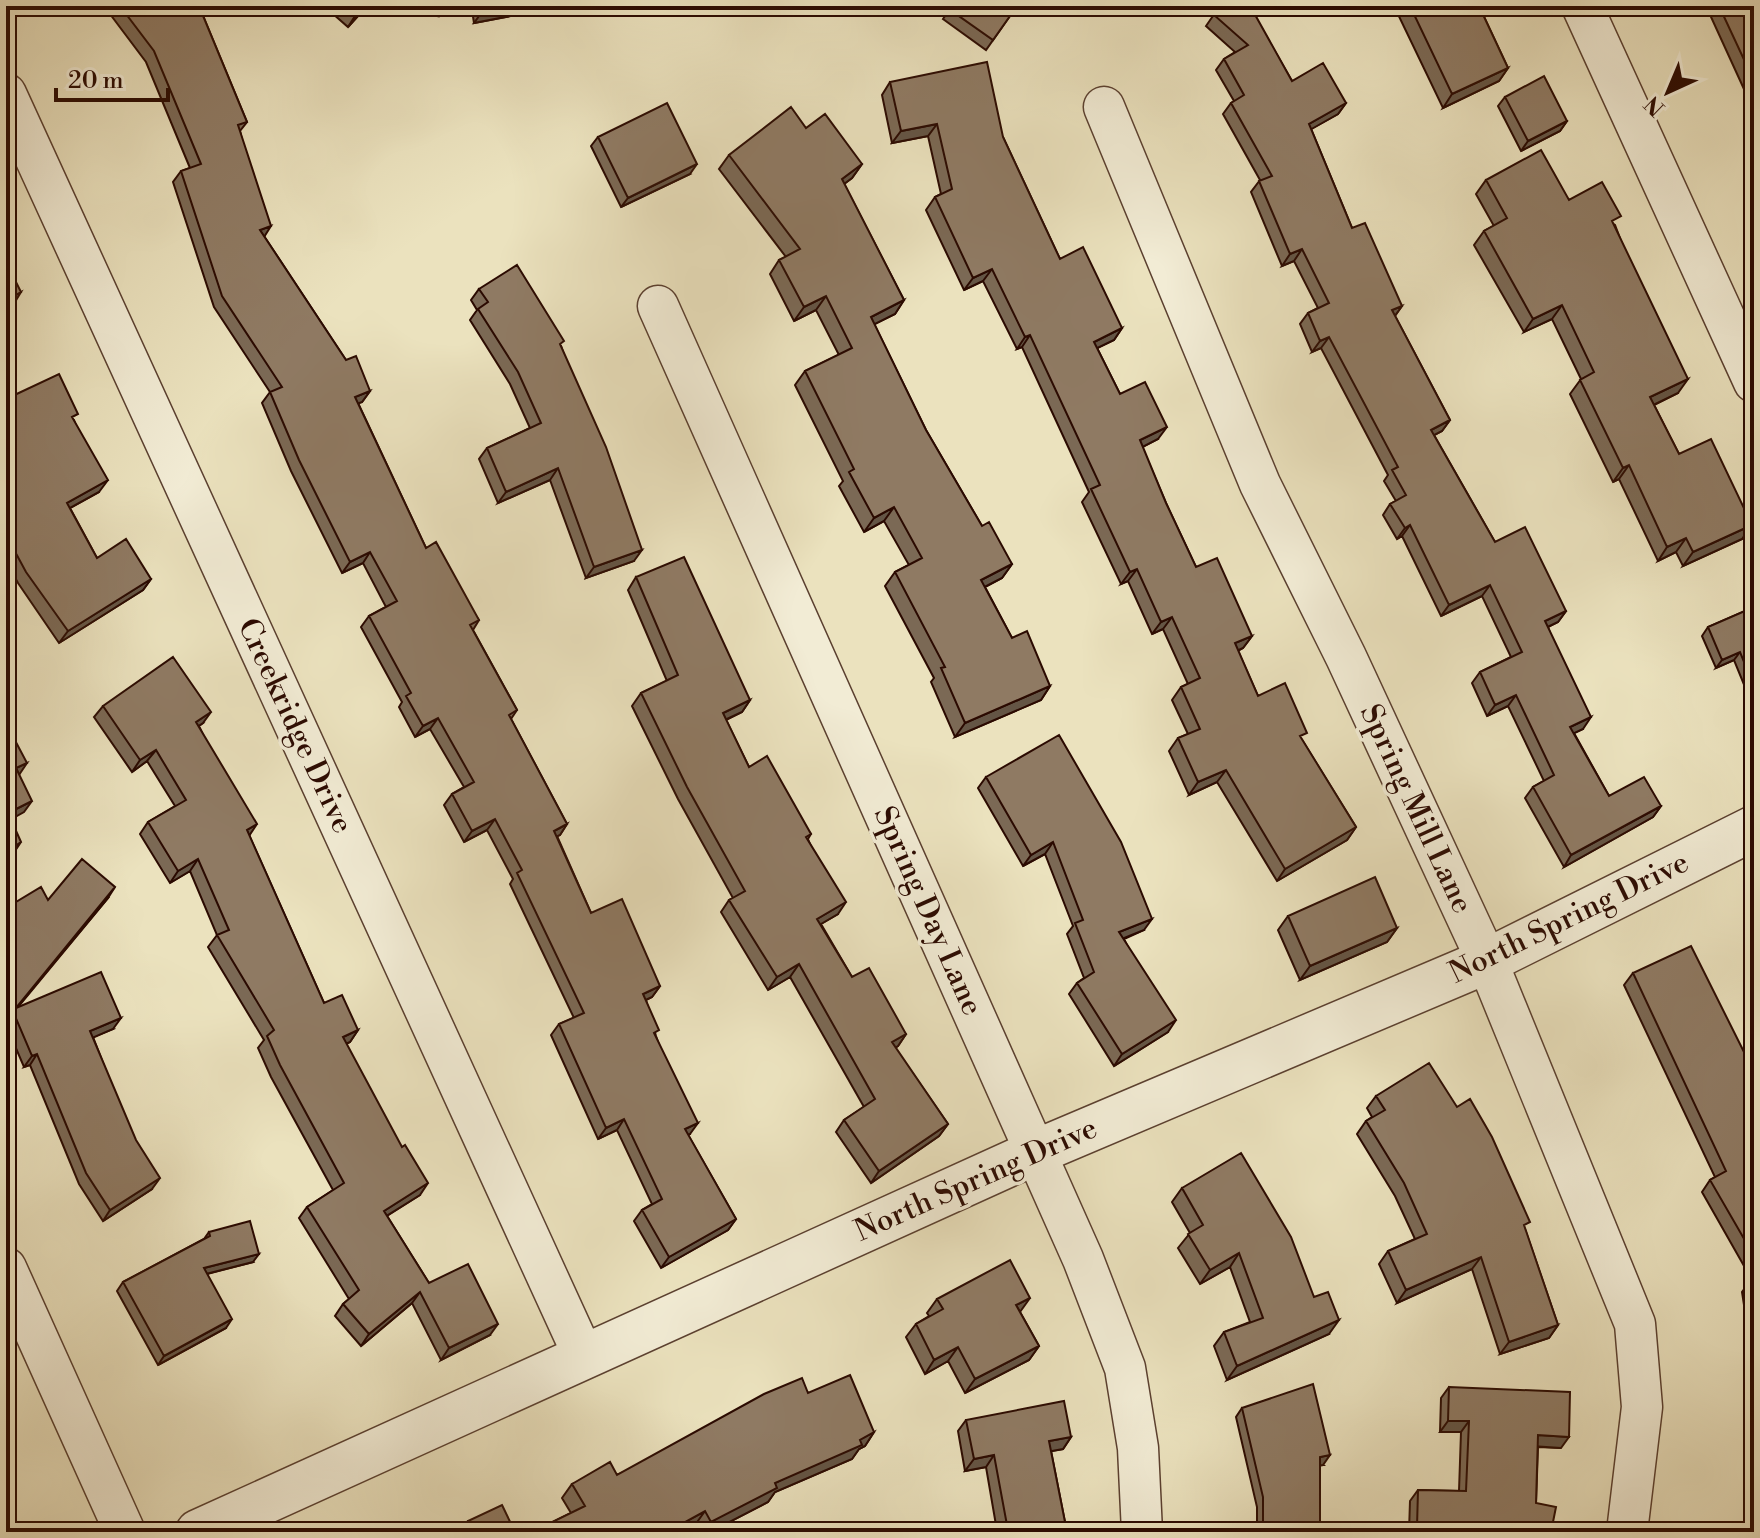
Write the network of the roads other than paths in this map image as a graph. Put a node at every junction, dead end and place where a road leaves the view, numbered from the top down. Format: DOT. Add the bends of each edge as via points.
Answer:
graph roads {
  1 [pos="1582,6"];
  2 [pos="6,94"];
  3 [pos="1104,107"];
  4 [pos="658,306"];
  5 [pos="1754,382"];
  6 [pos="1754,828"];
  7 [pos="1487,961"];
  8 [pos="1036,1152"];
  9 [pos="6,1268"];
  10 [pos="584,1357"];
  11 [pos="125,1532"];
  12 [pos="198,1532"];
  13 [pos="1142,1532"];
  14 [pos="1627,1532"];
  1 -- 5 [label="street"];
  2 -- 10 [label="street, Creekridge Drive"];
  3 -- 7 [label="street, Spring Mill Lane" via="1260,484"];
  4 -- 8 [label="street, Spring Day Lane"];
  6 -- 7 [label="street, North Spring Drive"];
  7 -- 8 [label="street, North Spring Drive"];
  7 -- 14 [label="street, Spring Mill Lane" via="1635,1324 1642,1407"];
  8 -- 10 [label="street, North Spring Drive"];
  8 -- 13 [label="street, Spring Day Lane" via="1125,1368 1138,1448"];
  9 -- 11 [label="street"];
  10 -- 12 [label="street, North Spring Drive"];
}
